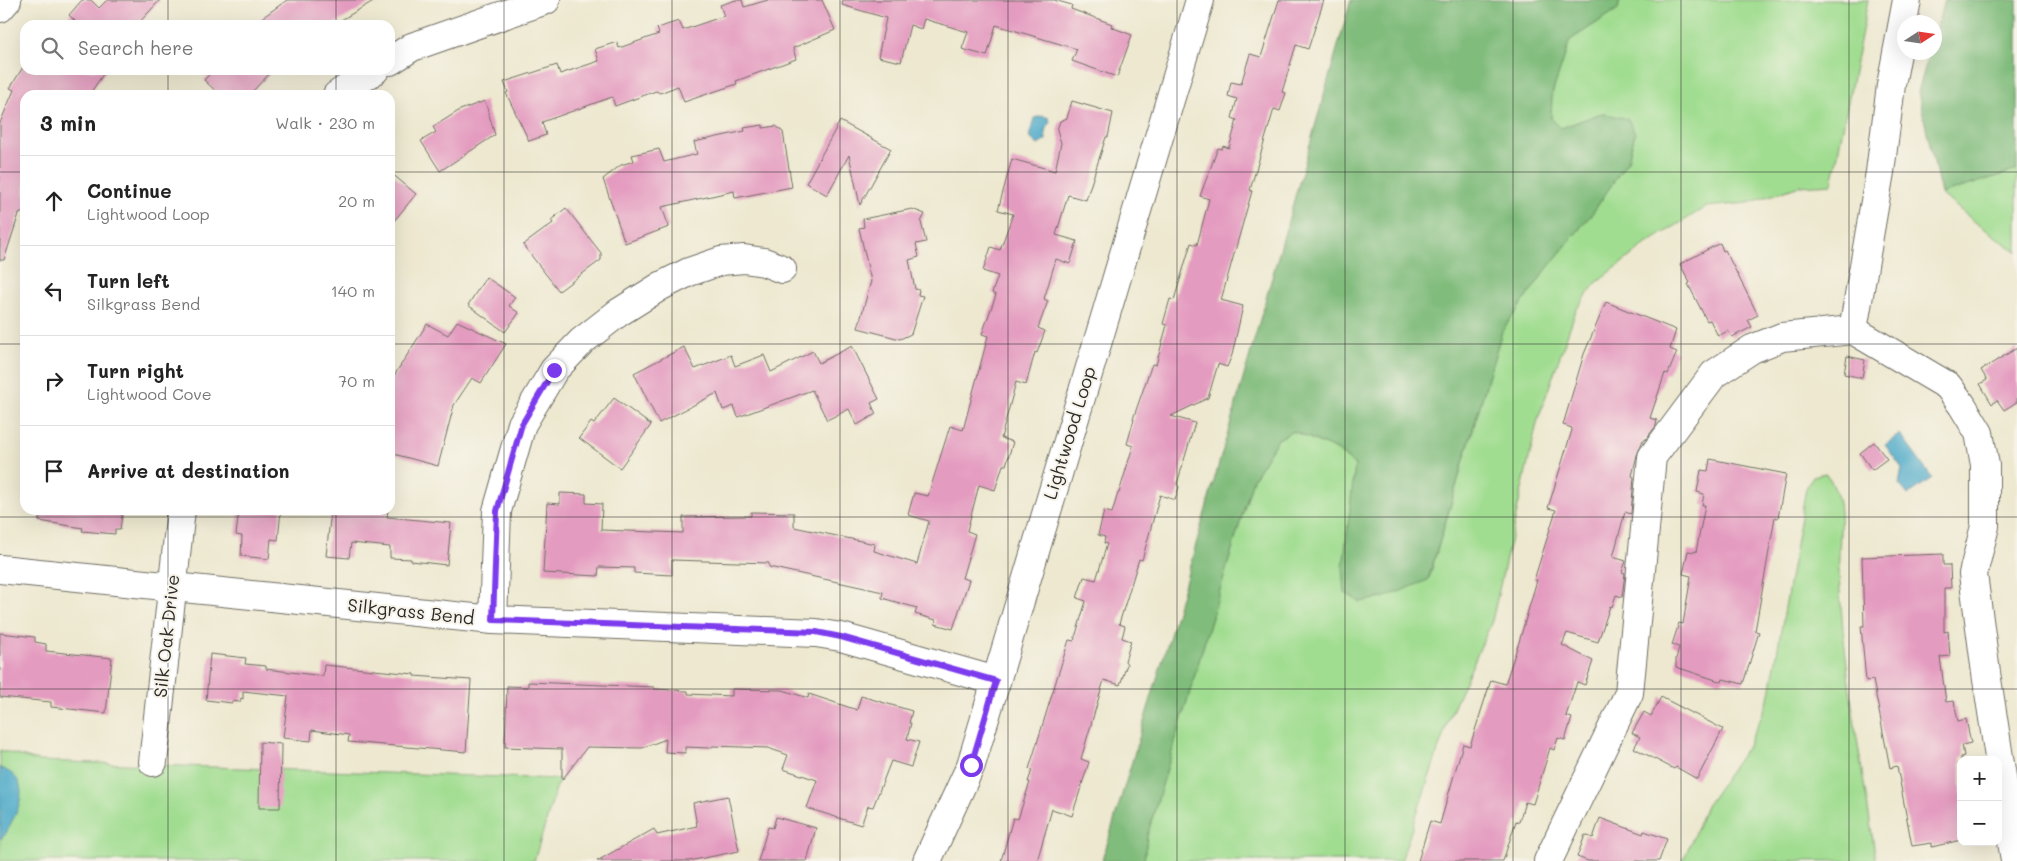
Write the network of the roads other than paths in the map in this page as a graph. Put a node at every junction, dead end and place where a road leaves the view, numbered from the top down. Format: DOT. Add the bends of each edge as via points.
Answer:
graph roads {
  1 [pos="7,0"];
  2 [pos="546,0"];
  3 [pos="1200,0"];
  4 [pos="1907,0"];
  5 [pos="0,8"];
  6 [pos="395,58"];
  7 [pos="367,75"];
  8 [pos="345,90"];
  9 [pos="782,269"];
  10 [pos="1853,330"];
  11 [pos="180,515"];
  12 [pos="0,569"];
  13 [pos="171,587"];
  14 [pos="493,620"];
  15 [pos="996,681"];
  16 [pos="153,762"];
  17 [pos="927,861"];
  18 [pos="1548,861"];
  19 [pos="2015,861"];
  1 -- 5 [label="street"];
  2 -- 6 [label="street" via="412,47"];
  3 -- 15 [label="street, Lightwood Loop"];
  4 -- 10 [label="street"];
  7 -- 8 [label="street"];
  9 -- 14 [label="street" via="744,259 721,261 689,272 618,312 582,341 554,370 522,424 497,511"];
  10 -- 18 [label="street" via="1782,337 1752,349 1714,374 1652,457 1629,693"];
  10 -- 19 [label="street" via="1948,386 1979,433 1985,465 1985,526 1973,574"];
  11 -- 13 [label="street, Silk Oak Drive"];
  12 -- 13 [label="street, Silkgrass Bend"];
  13 -- 14 [label="street, Silkgrass Bend"];
  13 -- 16 [label="street, Silk Oak Drive"];
  14 -- 15 [label="street, Silkgrass Bend" via="816,632"];
  15 -- 17 [label="street, Lightwood Loop" via="971,765"];
}
